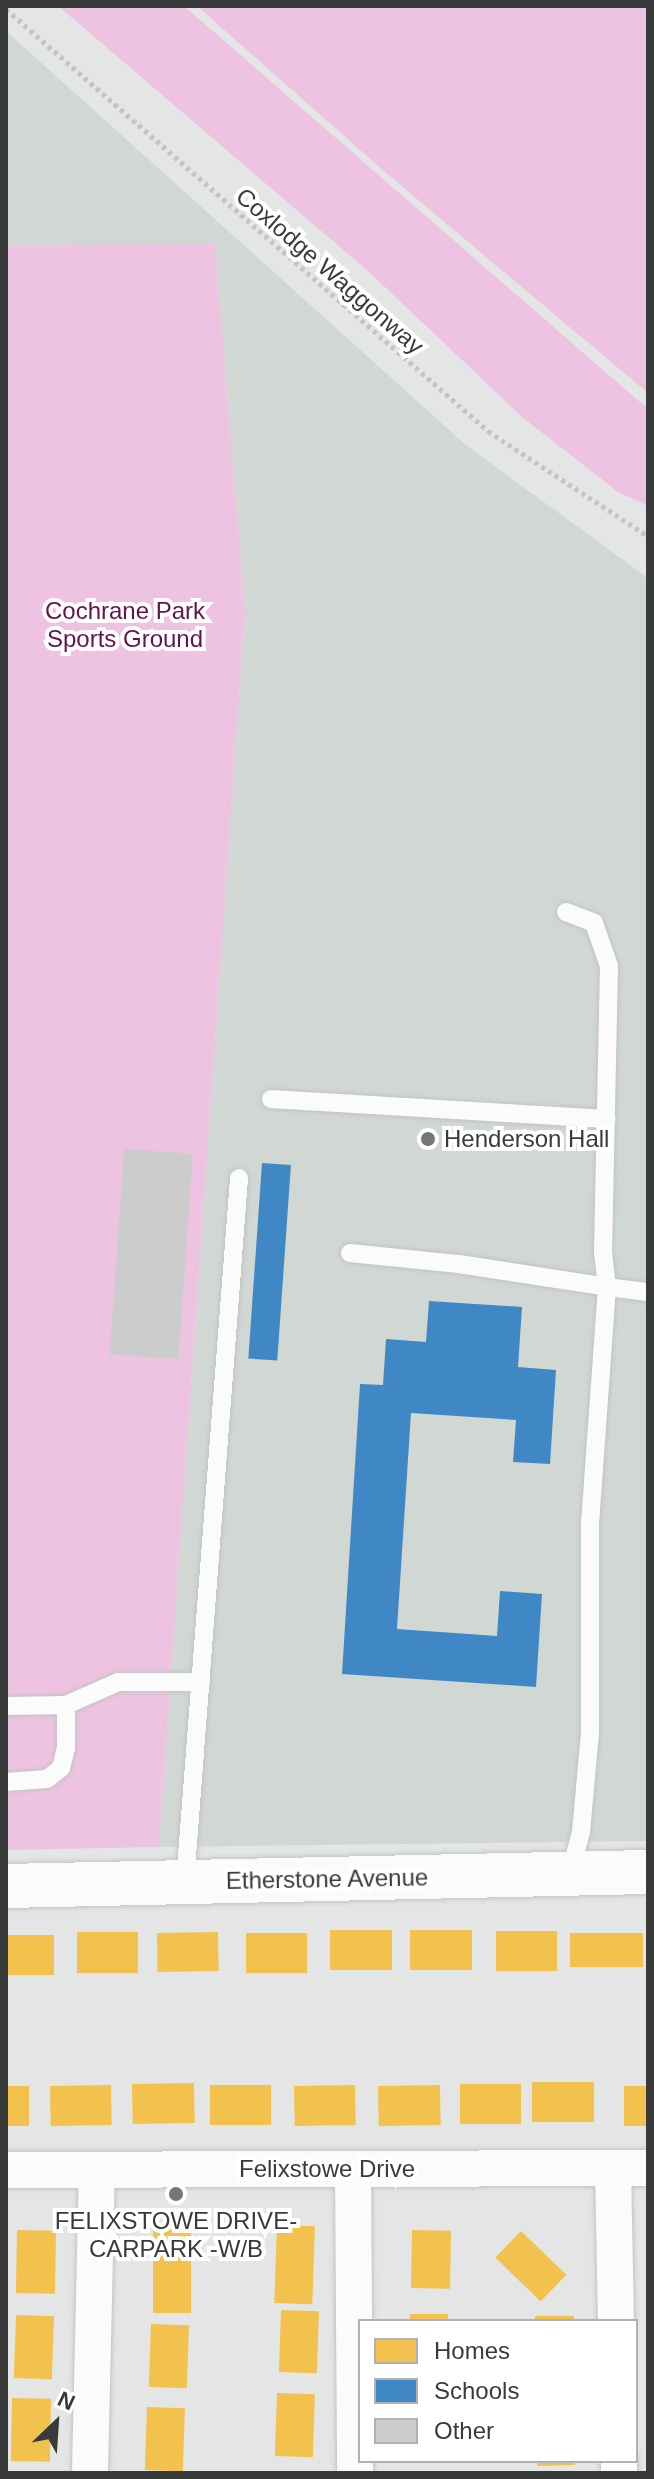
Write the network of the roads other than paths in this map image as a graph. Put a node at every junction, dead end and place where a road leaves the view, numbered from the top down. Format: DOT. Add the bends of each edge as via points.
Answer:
graph roads {
  1 [pos="566,912"];
  2 [pos="271,1099"];
  3 [pos="606,1119"];
  4 [pos="239,1178"];
  5 [pos="350,1253"];
  6 [pos="607,1287"];
  7 [pos="648,1292"];
  8 [pos="201,1682"];
  9 [pos="66,1705"];
  10 [pos="6,1706"];
  11 [pos="6,1782"];
  12 [pos="648,1872"];
  13 [pos="570,1873"];
  14 [pos="185,1882"];
  15 [pos="6,1886"];
  16 [pos="613,2168"];
  17 [pos="648,2168"];
  18 [pos="353,2169"];
  19 [pos="6,2170"];
  20 [pos="97,2170"];
  21 [pos="616,2319"];
  22 [pos="90,2473"];
  23 [pos="355,2473"];
  1 -- 3 [label="lane" via="594,923 609,966"];
  2 -- 3 [label="lane"];
  3 -- 6 [label="lane"];
  4 -- 8 [label="lane"];
  5 -- 6 [label="lane"];
  6 -- 7 [label="lane"];
  6 -- 13 [label="lane" via="590,1522 590,1733 581,1832"];
  8 -- 9 [label="lane" via="118,1682"];
  8 -- 14 [label="lane"];
  9 -- 10 [label="lane"];
  9 -- 11 [label="lane" via="61,1768 47,1779"];
  12 -- 13 [label="street, Etherstone Avenue"];
  13 -- 14 [label="street, Etherstone Avenue"];
  14 -- 15 [label="street, Etherstone Avenue"];
  16 -- 17 [label="street, Felixstowe Drive"];
  16 -- 18 [label="street, Felixstowe Drive"];
  16 -- 21 [label="street"];
  18 -- 20 [label="street, Felixstowe Drive"];
  18 -- 23 [label="street"];
  19 -- 20 [label="street, Felixstowe Drive"];
  20 -- 22 [label="street"];
}
